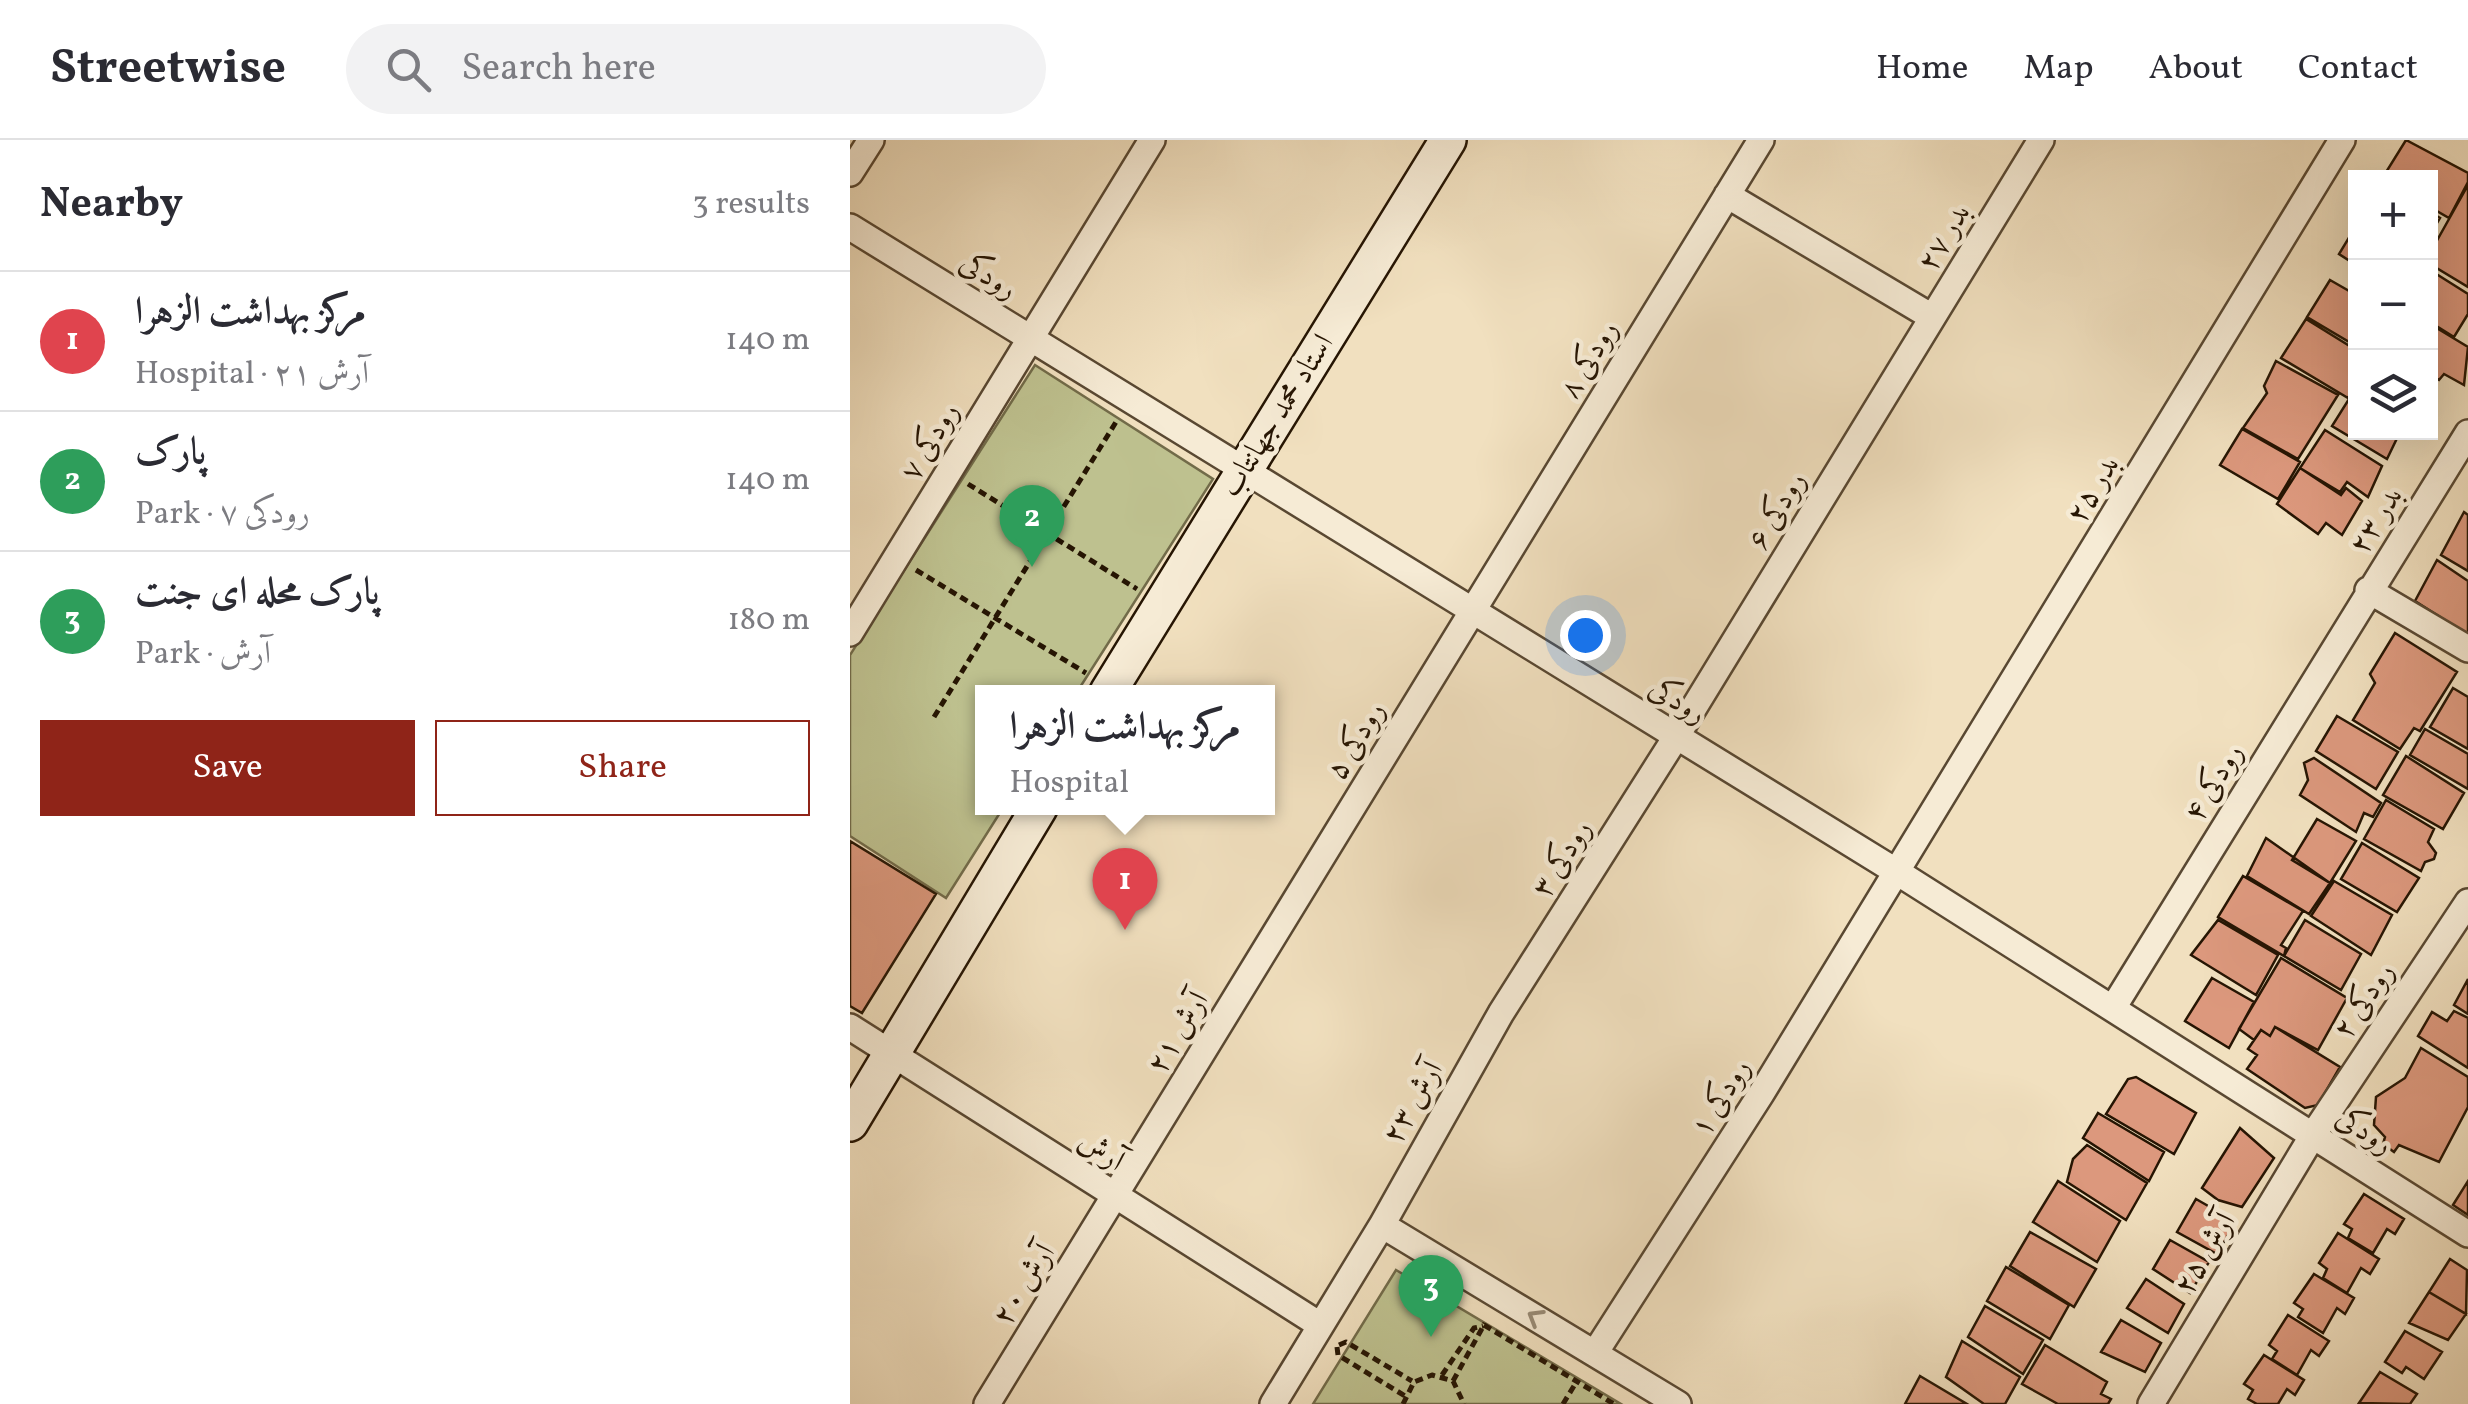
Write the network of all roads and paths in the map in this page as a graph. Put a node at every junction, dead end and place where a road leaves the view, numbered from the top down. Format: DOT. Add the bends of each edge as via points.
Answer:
graph roads {
  1 [pos="870,140"];
  2 [pos="1152,140"];
  3 [pos="1448,140"];
  4 [pos="1760,140"];
  5 [pos="2040,140"];
  6 [pos="2342,140"];
  7 [pos="850,173"];
  8 [pos="1727,195"];
  9 [pos="850,227"];
  10 [pos="1932,317"];
  11 [pos="1030,339"];
  12 [pos="1129,401"];
  13 [pos="2468,434"];
  14 [pos="1241,470"];
  15 [pos="948,472"];
  16 [pos="1048,533"];
  17 [pos="896,558"];
  18 [pos="2368,590"];
  19 [pos="1161,603"];
  20 [pos="1472,612"];
  21 [pos="995,617"];
  22 [pos="851,631"];
  23 [pos="2468,649"];
  24 [pos="1101,685"];
  25 [pos="1112,685"];
  26 [pos="934,717"];
  27 [pos="1676,737"];
  28 [pos="1036,815"];
  29 [pos="1896,872"];
  30 [pos="1294,901"];
  31 [pos="2468,902"];
  32 [pos="2114,1008"];
  33 [pos="1500,1013"];
  34 [pos="850,1027"];
  35 [pos="893,1053"];
  36 [pos="850,1123"];
  37 [pos="2313,1134"];
  38 [pos="1115,1198"];
  39 [pos="1382,1225"];
  40 [pos="2468,1234"];
  41 [pos="1320,1325"];
  42 [pos="1484,1325"];
  43 [pos="1594,1353"];
  44 [pos="1442,1375"];
  45 [pos="1453,1381"];
  46 [pos="1577,1381"];
  47 [pos="1414,1382"];
  48 [pos="1404,1400"];
  49 [pos="987,1404"];
  50 [pos="1272,1404"];
  51 [pos="1464,1404"];
  52 [pos="1563,1404"];
  53 [pos="1614,1404"];
  54 [pos="1678,1404"];
  55 [pos="2151,1404"];
  1 -- 7 [label="street"];
  2 -- 11 [label="street, رودکی ۷"];
  3 -- 14 [label="street, استاد محمد جهانتاب"];
  4 -- 8 [label="street, رودکی ۸"];
  5 -- 10 [label="street, بدر ۲۷"];
  6 -- 29 [label="street, بدر ۲۵"];
  8 -- 10 [label="street"];
  8 -- 20 [label="street, رودکی ۸"];
  9 -- 11 [label="street, رودکی"];
  10 -- 27 [label="street, رودکی ۶"];
  11 -- 12 [label="street, رودکی"];
  11 -- 15 [label="street, رودکی ۷"];
  12 -- 14 [label="street, رودکی"];
  12 -- 16 [label="path"];
  13 -- 18 [label="street, بدر ۲۳"];
  14 -- 19 [label="street, استاد محمد جهانتاب"];
  14 -- 20 [label="street, رودکی"];
  15 -- 16 [label="path"];
  15 -- 17 [label="street, رودکی ۷"];
  16 -- 19 [label="path"];
  16 -- 21 [label="path"];
  17 -- 21 [label="path"];
  17 -- 22 [label="street, رودکی ۷"];
  18 -- 23 [label="street"];
  18 -- 32 [label="street, رودکی ۴"];
  19 -- 25 [label="street, استاد محمد جهانتاب"];
  20 -- 27 [label="street, رودکی"];
  20 -- 30 [label="street, رودکی ۵"];
  21 -- 24 [label="path"];
  21 -- 26 [label="path"];
  27 -- 29 [label="street, رودکی"];
  27 -- 33 [label="street, رودکی ۳"];
  28 -- 35 [label="street"];
  29 -- 32 [label="street, رودکی"];
  29 -- 43 [label="street, رودکی ۱"];
  30 -- 38 [label="street, آرش ۲۱"];
  31 -- 37 [label="street, رودکی ۲"];
  32 -- 37 [label="street, رودکی"];
  33 -- 39 [label="street, آرش ۲۳"];
  34 -- 35 [label="street, آرش"];
  35 -- 36 [label="street"];
  35 -- 38 [label="street, آرش"];
  37 -- 40 [label="street, رودکی"];
  37 -- 55 [label="street, آرش ۲۵"];
  38 -- 41 [label="street, آرش"];
  38 -- 49 [label="street, آرش ۲۰"];
  39 -- 41 [label="street, آرش ۲۳"];
  43 -- 39 [label="street, one-way"];
  41 -- 50 [label="street, آرش ۲۳"];
  42 -- 44 [label="path" via="1474,1328"];
  42 -- 45 [label="path"];
  42 -- 46 [label="path"];
  43 -- 46 [label="path"];
  43 -- 54 [label="street"];
  44 -- 45 [label="path"];
  44 -- 47 [label="path"];
  45 -- 51 [label="path"];
  46 -- 52 [label="path"];
  46 -- 53 [label="path"];
  47 -- 48 [label="path"];
  47 -- 48 [label="path" via="1346,1342 1336,1346 1338,1355"];
}
